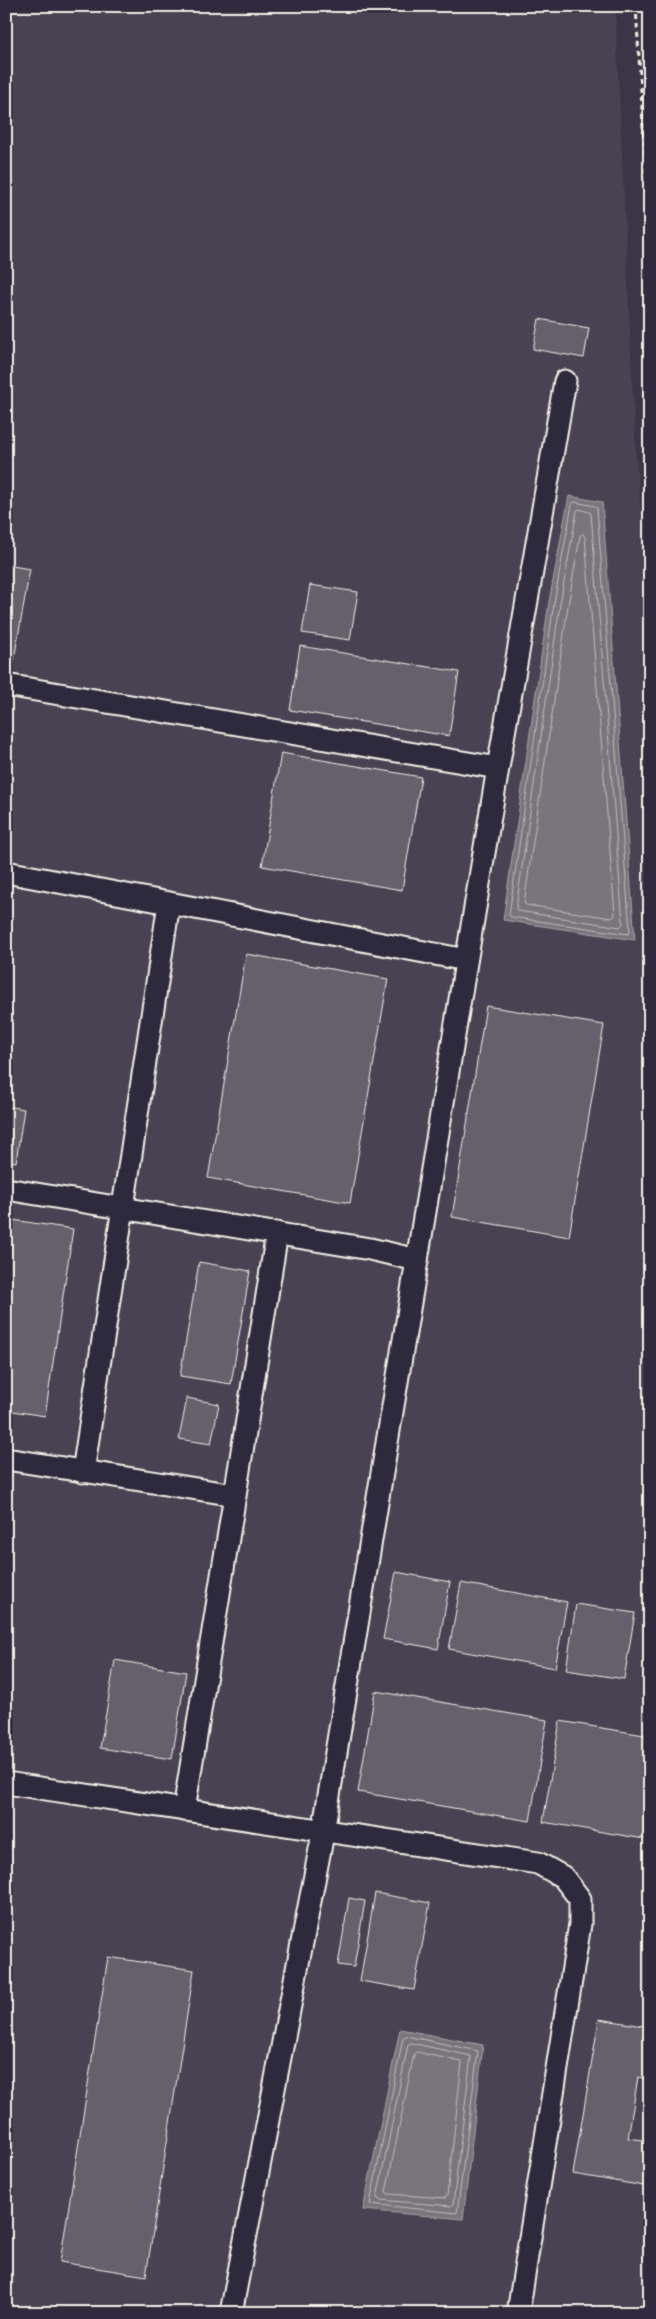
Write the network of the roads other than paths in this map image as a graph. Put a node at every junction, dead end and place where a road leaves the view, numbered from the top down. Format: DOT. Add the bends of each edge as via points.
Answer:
graph roads {
  1 [pos="565,381"];
  2 [pos="6,686"];
  3 [pos="498,768"];
  4 [pos="6,872"];
  5 [pos="169,903"];
  6 [pos="466,960"];
  7 [pos="6,1189"];
  8 [pos="123,1208"];
  9 [pos="277,1233"];
  10 [pos="417,1260"];
  11 [pos="6,1459"];
  12 [pos="83,1472"];
  13 [pos="235,1495"];
  14 [pos="6,1783"];
  15 [pos="184,1810"];
  16 [pos="324,1830"];
  17 [pos="231,2313"];
  18 [pos="518,2313"];
  1 -- 3 [label="lane"];
  2 -- 3 [label="lane"];
  3 -- 6 [label="lane"];
  4 -- 5 [label="lane"];
  5 -- 6 [label="lane"];
  5 -- 8 [label="lane"];
  6 -- 10 [label="lane"];
  7 -- 8 [label="lane"];
  8 -- 9 [label="lane"];
  8 -- 12 [label="lane"];
  9 -- 10 [label="lane"];
  9 -- 13 [label="lane"];
  10 -- 16 [label="lane"];
  11 -- 12 [label="lane"];
  12 -- 13 [label="lane"];
  13 -- 15 [label="lane"];
  14 -- 15 [label="lane"];
  15 -- 16 [label="lane"];
  16 -- 17 [label="lane"];
  16 -- 18 [label="lane" via="538,1863 563,1877 580,1899 580,1924"];
}
